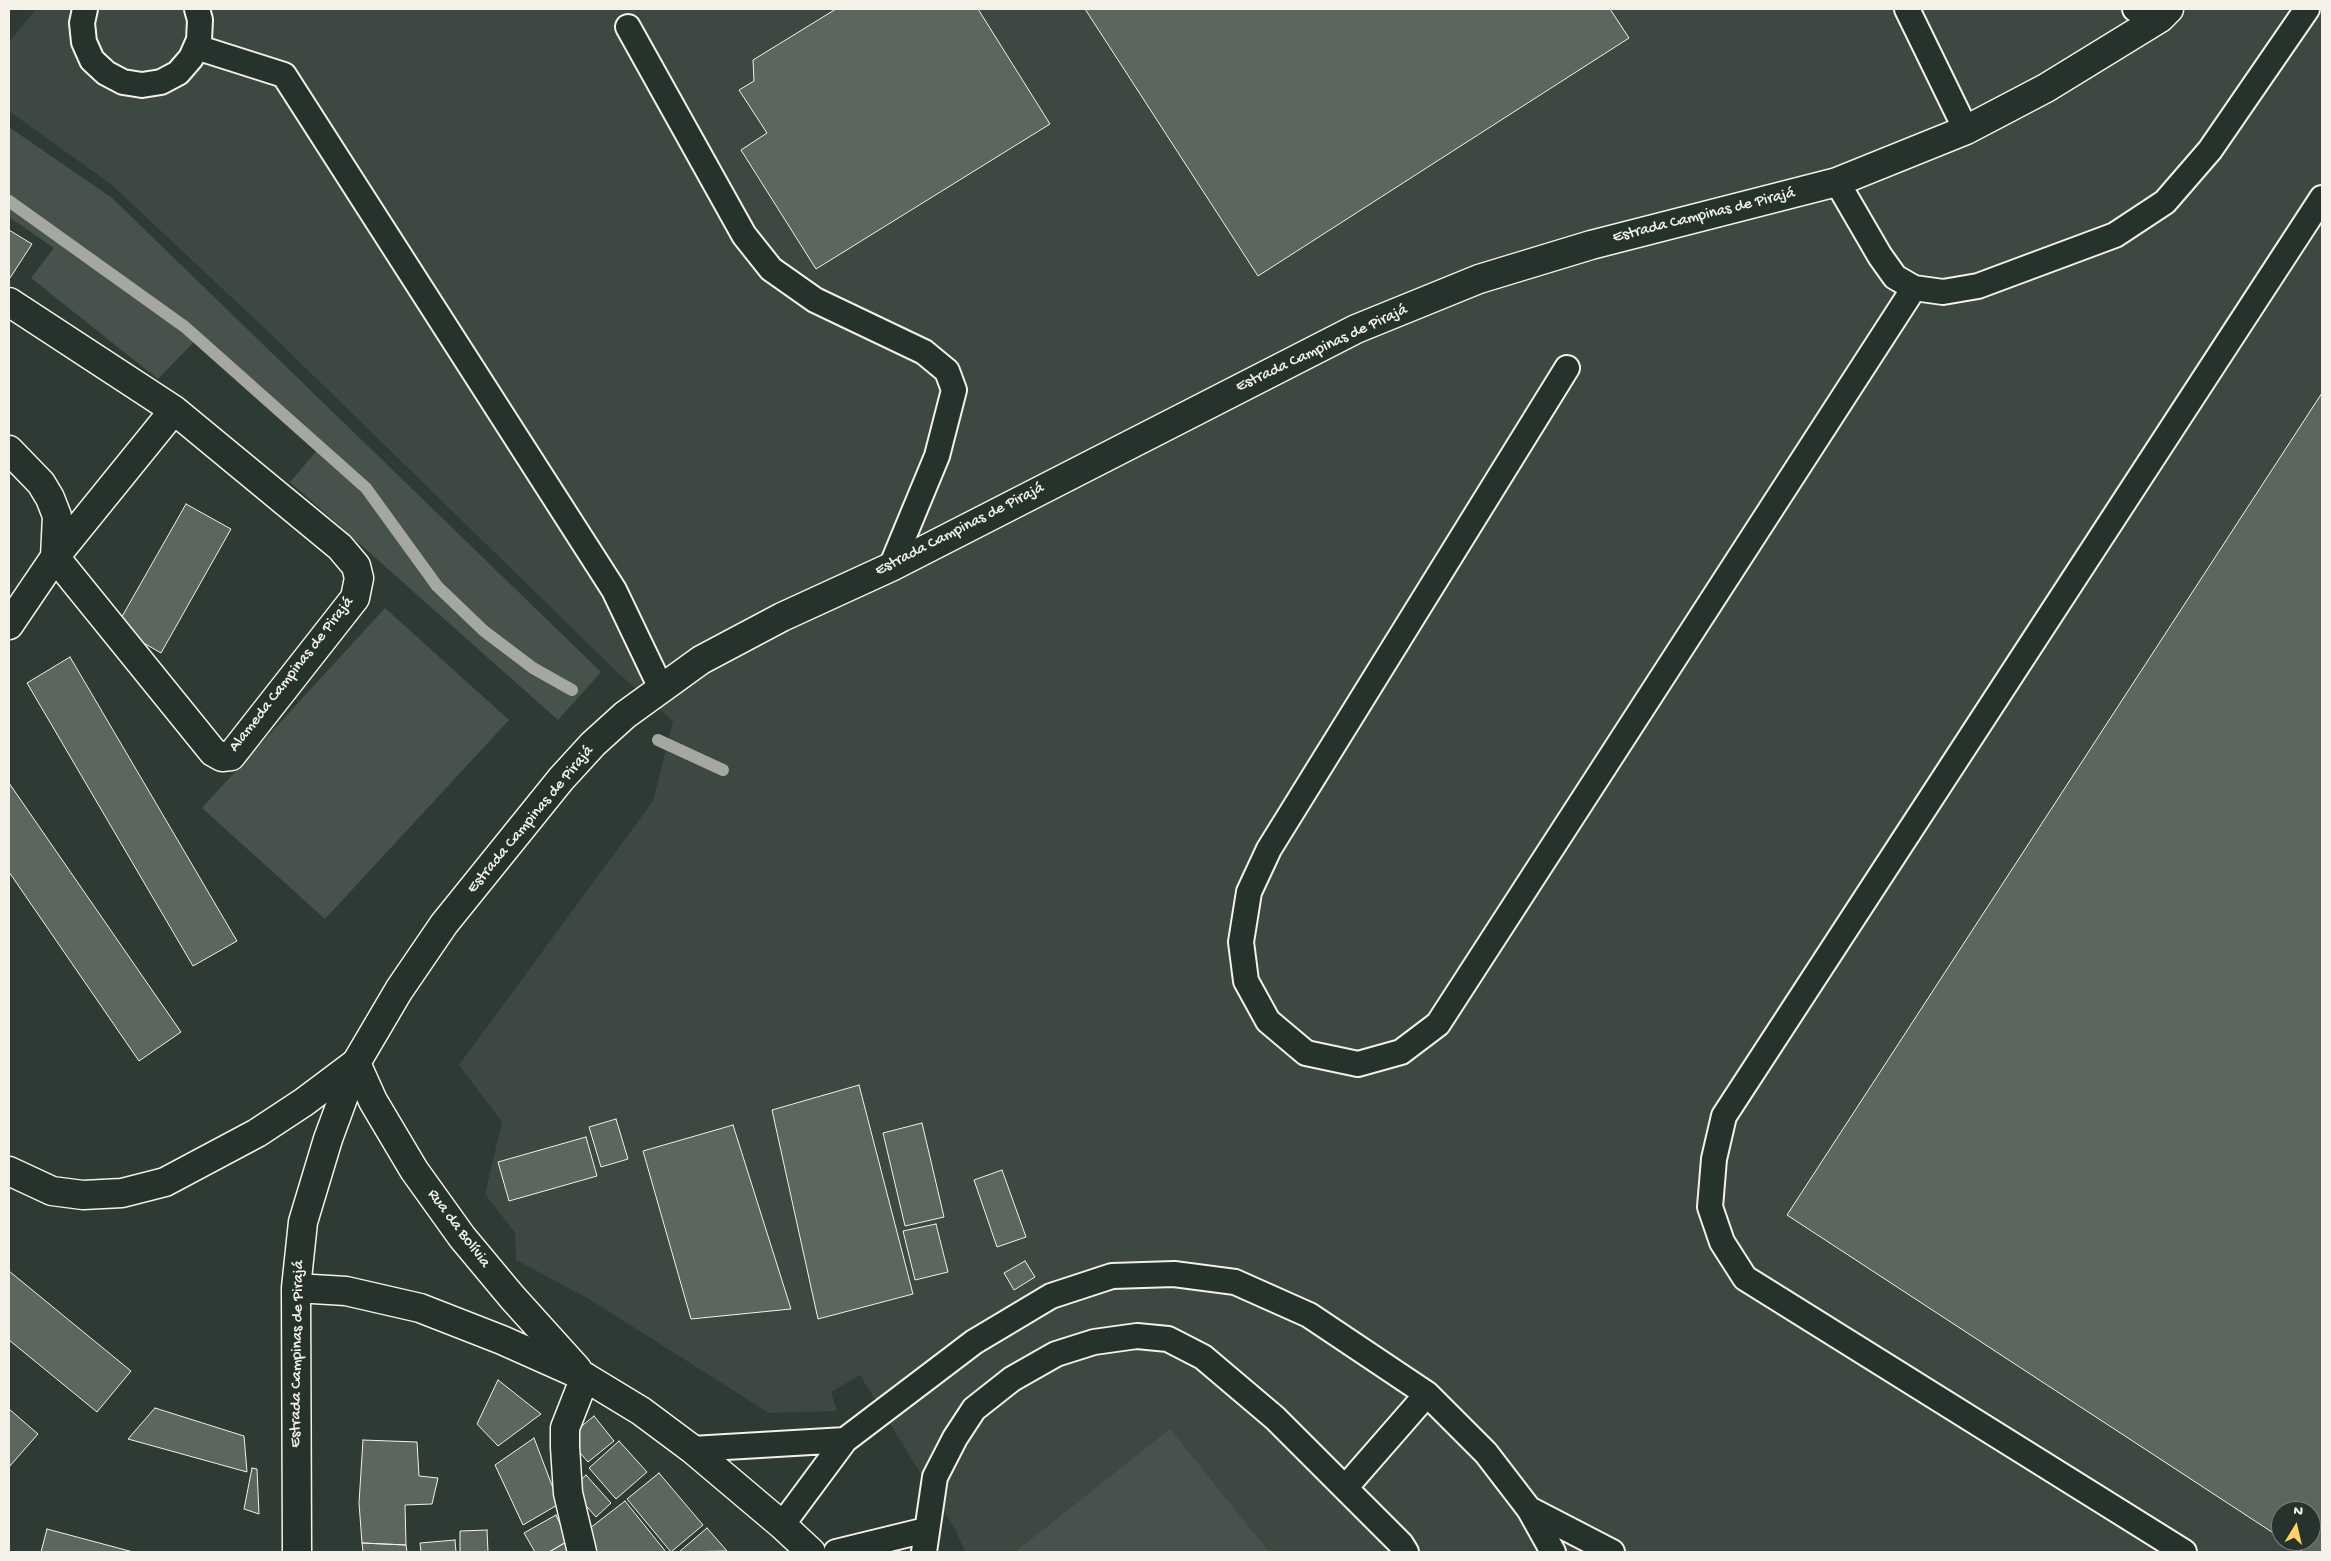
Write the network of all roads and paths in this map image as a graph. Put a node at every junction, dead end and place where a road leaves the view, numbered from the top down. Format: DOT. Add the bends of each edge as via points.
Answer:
graph roads {
  1 [pos="85,9"];
  2 [pos="197,9"];
  3 [pos="1907,9"];
  4 [pos="2307,9"];
  5 [pos="2155,12"];
  6 [pos="628,27"];
  7 [pos="196,48"];
  8 [pos="1966,130"];
  9 [pos="1837,182"];
  10 [pos="2322,198"];
  11 [pos="1914,288"];
  12 [pos="9,302"];
  13 [pos="1567,368"];
  14 [pos="174,410"];
  15 [pos="9,450"];
  16 [pos="55,557"];
  17 [pos="891,567"];
  18 [pos="9,625"];
  19 [pos="661,688"];
  20 [pos="356,1062"];
  21 [pos="9,1171"];
  22 [pos="296,1288"];
  23 [pos="585,1377"];
  24 [pos="1427,1394"];
  25 [pos="845,1440"];
  26 [pos="692,1449"];
  27 [pos="1345,1488"];
  28 [pos="1529,1509"];
  29 [pos="782,1525"];
  30 [pos="925,1541"];
  31 [pos="297,1552"];
  32 [pos="582,1552"];
  33 [pos="811,1552"];
  34 [pos="836,1552"];
  35 [pos="1406,1552"];
  36 [pos="1553,1552"];
  37 [pos="1612,1552"];
  38 [pos="2184,1552"];
  1 -- 7 [label="lane" via="82,23 84,42 92,60 123,82 142,85 161,82 178,73"];
  2 -- 7 [label="lane" via="200,20"];
  3 -- 8 [label="lane"];
  4 -- 11 [label="lane" via="2210,150 2165,202 2115,235 1978,286 1943,292"];
  5 -- 8 [label="main road, Estrada Campinas de Pirajá" via="2046,88"];
  6 -- 17 [label="lane" via="744,235 771,269 815,300 924,352 947,371 954,390 944,432"];
  7 -- 19 [label="lane" via="284,76 614,590"];
  8 -- 9 [label="main road, Estrada Campinas de Pirajá"];
  9 -- 11 [label="lane" via="1895,277"];
  9 -- 17 [label="main road, Estrada Campinas de Pirajá" via="1591,245 1479,279 1356,329"];
  10 -- 38 [label="lane" via="1724,1116 1714,1159 1710,1207 1722,1242 1745,1278"];
  11 -- 13 [label="lane" via="1438,1024 1401,1052 1358,1064 1306,1053 1268,1022 1246,981 1241,942 1249,892 1268,849"];
  12 -- 14 [label="main road, Alameda Campinas de Pirajá"];
  14 -- 16 [label="main road"];
  14 -- 16 [label="main road, Alameda Campinas de Pirajá" via="340,547 356,566 359,578 355,598 231,756 222,757 213,752"];
  15 -- 16 [label="main road" via="42,484 50,498 57,516"];
  16 -- 18 [label="main road"];
  17 -- 19 [label="main road, Estrada Campinas de Pirajá" via="782,617 702,660"];
  19 -- 20 [label="main road, Estrada Campinas de Pirajá" via="593,744 561,779 444,924 398,990"];
  20 -- 21 [label="main road" via="257,1133 165,1182 122,1193 83,1195 52,1190"];
  20 -- 22 [label="main road, Estrada Campinas de Pirajá" via="303,1222"];
  20 -- 23 [label="main road, Rua da Bolívia" via="373,1101 414,1170 456,1229"];
  22 -- 23 [label="main road, Rua da Bolívia" via="346,1291 420,1308"];
  22 -- 31 [label="main road, Estrada Campinas de Pirajá"];
  23 -- 26 [label="main road, Rua da Bolívia" via="641,1411"];
  23 -- 32 [label="main road" via="573,1403 565,1437 568,1492"];
  24 -- 25 [label="lane" via="1309,1316 1235,1282 1174,1274 1112,1276 1051,1296 974,1342"];
  24 -- 27 [label="lane"];
  24 -- 28 [label="lane" via="1486,1453"];
  25 -- 26 [label="lane"];
  25 -- 29 [label="lane"];
  26 -- 29 [label="main road, Rua da Bolívia"];
  27 -- 30 [label="lane" via="1275,1418 1203,1357 1168,1339 1137,1336 1094,1342 1056,1354 1012,1379 974,1409 936,1477"];
  27 -- 35 [label="lane"];
  28 -- 36 [label="lane"];
  28 -- 37 [label="lane"];
  29 -- 33 [label="main road, Rua da Bolívia"];
  30 -- 34 [label="lane"];
}
